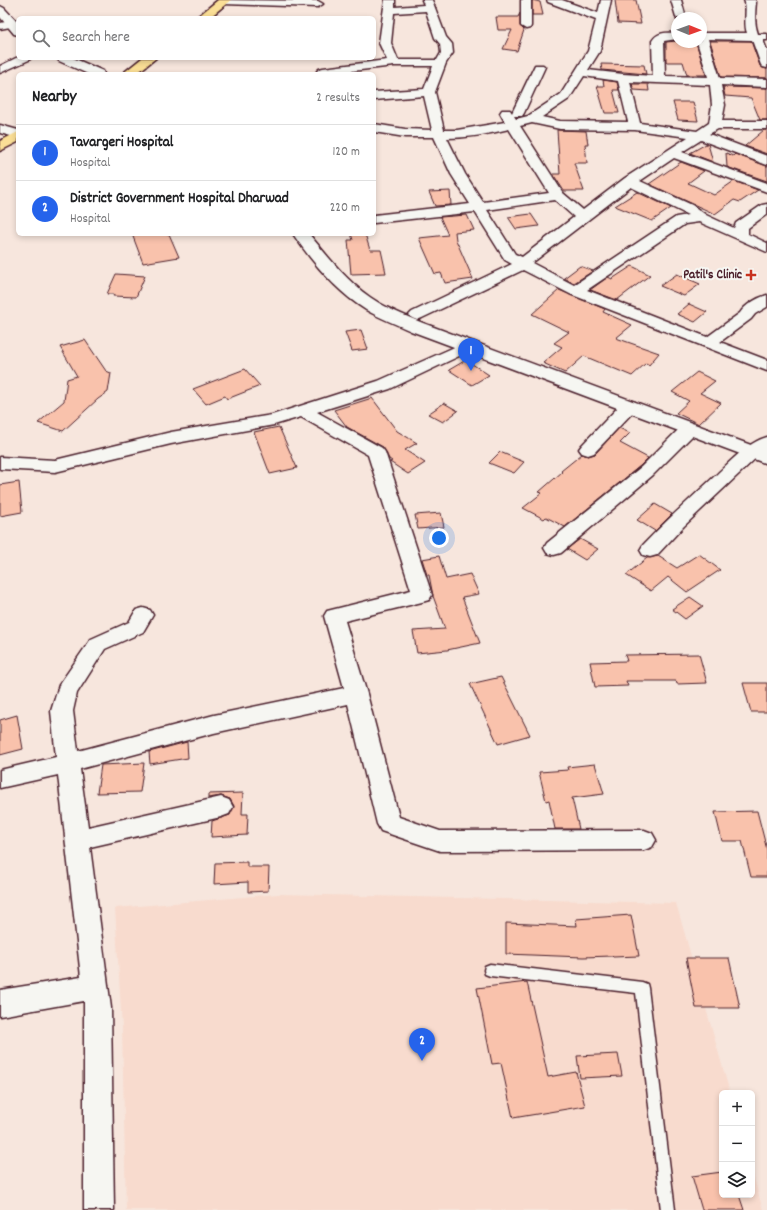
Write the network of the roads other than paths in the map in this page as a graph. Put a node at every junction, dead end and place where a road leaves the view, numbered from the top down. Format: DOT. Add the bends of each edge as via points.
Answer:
graph roads {
  1 [pos="225,0"];
  2 [pos="526,0"];
  3 [pos="552,0"];
  4 [pos="676,0"];
  5 [pos="749,0"];
  6 [pos="319,2"];
  7 [pos="429,4"];
  8 [pos="389,5"];
  9 [pos="605,8"];
  10 [pos="0,10"];
  11 [pos="679,12"];
  12 [pos="205,16"];
  13 [pos="320,16"];
  14 [pos="526,26"];
  15 [pos="10,27"];
  16 [pos="671,36"];
  17 [pos="754,36"];
  18 [pos="767,37"];
  19 [pos="20,60"];
  20 [pos="67,60"];
  21 [pos="147,60"];
  22 [pos="321,60"];
  23 [pos="440,62"];
  24 [pos="394,63"];
  25 [pos="767,65"];
  26 [pos="539,67"];
  27 [pos="0,70"];
  28 [pos="94,72"];
  29 [pos="131,72"];
  30 [pos="324,72"];
  31 [pos="580,72"];
  32 [pos="623,78"];
  33 [pos="659,78"];
  34 [pos="715,81"];
  35 [pos="767,83"];
  36 [pos="429,92"];
  37 [pos="376,96"];
  38 [pos="491,112"];
  39 [pos="512,112"];
  40 [pos="537,116"];
  41 [pos="512,124"];
  42 [pos="714,125"];
  43 [pos="767,125"];
  44 [pos="635,126"];
  45 [pos="0,128"];
  46 [pos="376,128"];
  47 [pos="16,134"];
  48 [pos="439,134"];
  49 [pos="699,135"];
  50 [pos="16,136"];
  51 [pos="0,147"];
  52 [pos="672,153"];
  53 [pos="767,161"];
  54 [pos="630,181"];
  55 [pos="767,188"];
  56 [pos="558,196"];
  57 [pos="478,207"];
  58 [pos="767,208"];
  59 [pos="583,217"];
  60 [pos="701,218"];
  61 [pos="376,219"];
  62 [pos="303,236"];
  63 [pos="741,236"];
  64 [pos="767,248"];
  65 [pos="522,264"];
  66 [pos="575,290"];
  67 [pos="767,300"];
  68 [pos="417,315"];
  69 [pos="709,343"];
  70 [pos="468,346"];
  71 [pos="767,366"];
  72 [pos="629,406"];
  73 [pos="303,411"];
  74 [pos="689,429"];
  75 [pos="588,449"];
  76 [pos="762,451"];
  77 [pos="0,463"];
  78 [pos="554,548"];
  79 [pos="650,550"];
  80 [pos="143,614"];
  81 [pos="356,694"];
  82 [pos="68,763"];
  83 [pos="0,780"];
  84 [pos="221,807"];
  85 [pos="77,840"];
  86 [pos="644,840"];
  87 [pos="490,970"];
  88 [pos="96,987"];
  89 [pos="0,1003"];
  90 [pos="100,1210"];
  91 [pos="668,1210"];
  1 -- 6 [label="street"];
  1 -- 12 [label="main road"];
  2 -- 14 [label="street"];
  3 -- 9 [label="street" via="564,4"];
  4 -- 11 [label="street"];
  5 -- 17 [label="street" via="749,21"];
  6 -- 13 [label="street"];
  7 -- 8 [label="street"];
  7 -- 23 [label="street" via="441,38 446,44 447,53"];
  8 -- 24 [label="street" via="385,43"];
  9 -- 31 [label="street" via="594,51"];
  10 -- 15 [label="street"];
  16 -- 33 [label="street" via="660,37 658,42"];
  17 -- 18 [label="street"];
  17 -- 25 [label="street"];
  17 -- 34 [label="street" via="701,36"];
  19 -- 27 [label="street"];
  20 -- 28 [label="street"];
  21 -- 29 [label="main road"];
  22 -- 30 [label="street"];
  23 -- 24 [label="street"];
  23 -- 36 [label="street"];
  24 -- 30 [label="street"];
  26 -- 39 [label="street"];
  31 -- 32 [label="street"];
  31 -- 40 [label="street" via="565,96"];
  32 -- 33 [label="street"];
  32 -- 44 [label="street"];
  33 -- 34 [label="street"];
  34 -- 35 [label="street"];
  34 -- 42 [label="street" via="719,117"];
  36 -- 37 [label="street"];
  36 -- 48 [label="street"];
  38 -- 39 [label="street"];
  39 -- 40 [label="street"];
  39 -- 41 [label="street"];
  40 -- 41 [label="street"];
  40 -- 44 [label="street" via="560,125"];
  41 -- 48 [label="street" via="457,134"];
  41 -- 56 [label="street"];
  42 -- 43 [label="street"];
  42 -- 49 [label="street"];
  44 -- 49 [label="street"];
  45 -- 47 [label="street"];
  46 -- 48 [label="street" via="405,133"];
  48 -- 57 [label="street" via="458,174"];
  49 -- 52 [label="street"];
  49 -- 53 [label="street"];
  50 -- 51 [label="main road"];
  52 -- 54 [label="street"];
  52 -- 55 [label="street"];
  54 -- 59 [label="street"];
  54 -- 60 [label="street" via="687,208"];
  56 -- 57 [label="street"];
  56 -- 59 [label="street"];
  57 -- 61 [label="street"];
  57 -- 65 [label="street" via="510,257"];
  58 -- 63 [label="street" via="741,226"];
  59 -- 65 [label="street"];
  60 -- 63 [label="street"];
  60 -- 66 [label="street" via="681,220"];
  62 -- 70 [label="street" via="342,281 372,306 417,327"];
  63 -- 64 [label="street"];
  65 -- 66 [label="street"];
  65 -- 68 [label="street"];
  66 -- 69 [label="street"];
  67 -- 69 [label="street"];
  69 -- 71 [label="street"];
  70 -- 72 [label="street"];
  70 -- 73 [label="street" via="384,385"];
  72 -- 74 [label="street"];
  72 -- 75 [label="street"];
  73 -- 77 [label="street" via="274,420 171,438 55,466"];
  73 -- 81 [label="street" via="376,452 422,595 334,616"];
  74 -- 76 [label="street"];
  74 -- 78 [label="street" via="647,471"];
  76 -- 79 [label="street" via="677,521"];
  80 -- 82 [label="street" via="136,627 98,644 67,691 62,711"];
  81 -- 82 [label="street" via="214,724"];
  81 -- 86 [label="street" via="389,824 440,841"];
  82 -- 83 [label="street"];
  82 -- 85 [label="street"];
  84 -- 85 [label="street"];
  85 -- 88 [label="street"];
  87 -- 91 [label="lane" via="642,988"];
  88 -- 89 [label="street"];
  88 -- 90 [label="street"];
}
